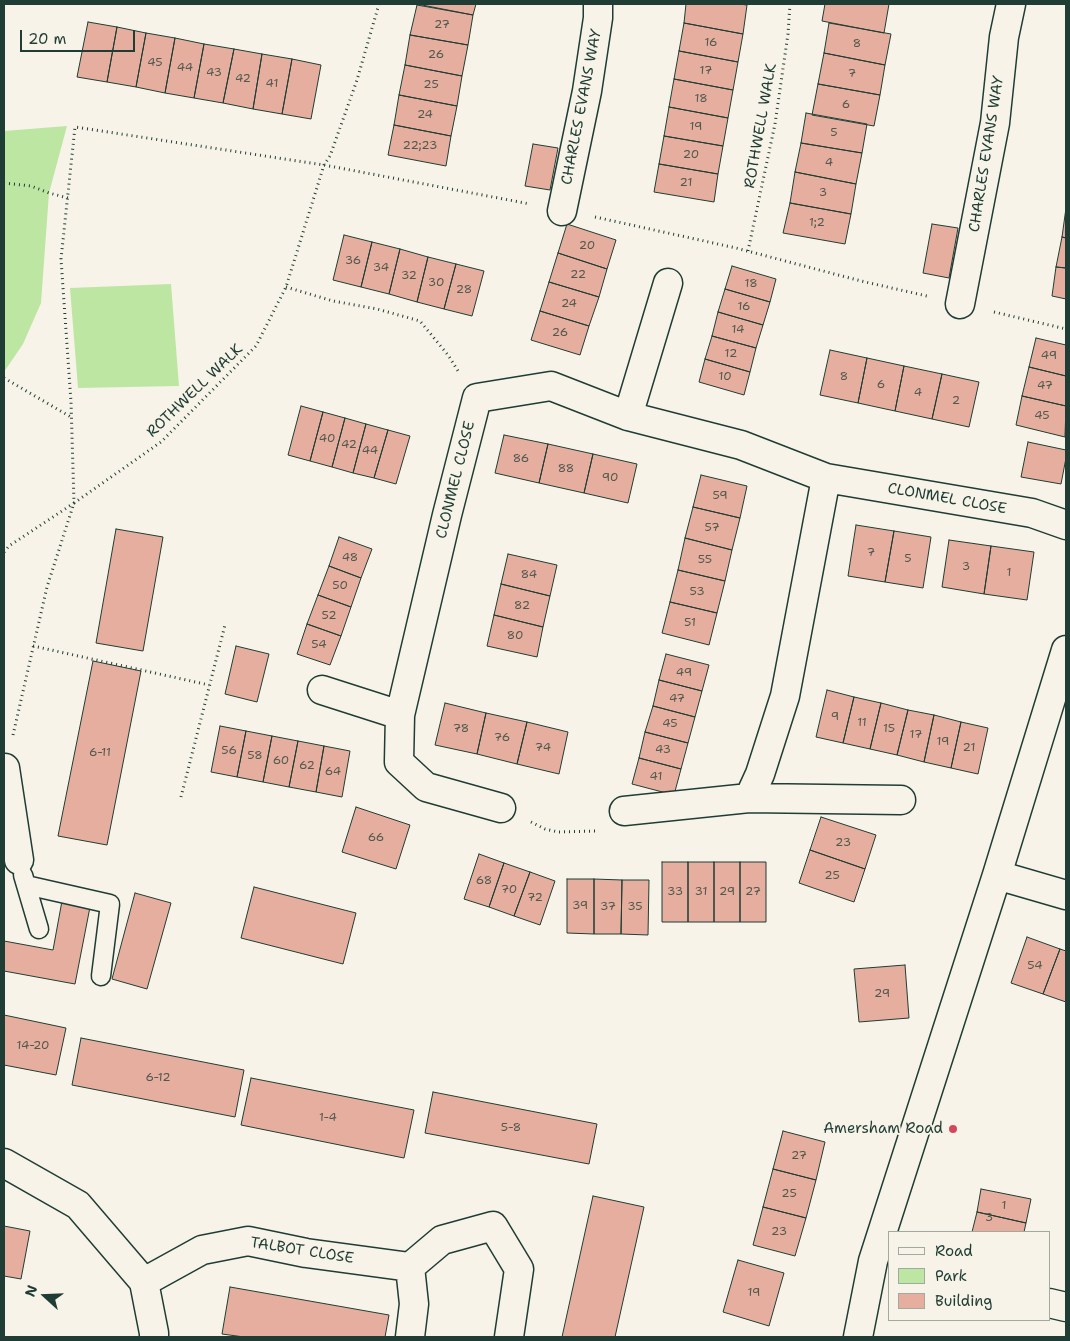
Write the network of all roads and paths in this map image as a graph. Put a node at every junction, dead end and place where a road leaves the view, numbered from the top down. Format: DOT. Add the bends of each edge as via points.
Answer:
graph roads {
  1 [pos="379,4"];
  2 [pos="598,4"];
  3 [pos="790,4"];
  4 [pos="1010,4"];
  5 [pos="75,127"];
  6 [pos="4,183"];
  7 [pos="68,198"];
  8 [pos="562,210"];
  9 [pos="748,251"];
  10 [pos="668,283"];
  11 [pos="286,288"];
  12 [pos="960,304"];
  13 [pos="4,378"];
  14 [pos="477,398"];
  15 [pos="628,416"];
  16 [pos="71,417"];
  17 [pos="826,478"];
  18 [pos="74,503"];
  19 [pos="1066,524"];
  20 [pos="4,552"];
  21 [pos="226,625"];
  22 [pos="33,646"];
  23 [pos="1066,650"];
  24 [pos="209,685"];
  25 [pos="322,690"];
  26 [pos="400,715"];
  27 [pos="4,768"];
  28 [pos="181,797"];
  29 [pos="749,798"];
  30 [pos="902,800"];
  31 [pos="501,808"];
  32 [pos="624,810"];
  33 [pos="22,873"];
  34 [pos="997,875"];
  35 [pos="1066,895"];
  36 [pos="39,929"];
  37 [pos="100,976"];
  38 [pos="4,1162"];
  39 [pos="891,1231"];
  40 [pos="888,1240"];
  41 [pos="881,1263"];
  42 [pos="410,1267"];
  43 [pos="144,1282"];
  44 [pos="1050,1303"];
  45 [pos="1066,1307"];
  46 [pos="154,1337"];
  47 [pos="410,1337"];
  48 [pos="508,1337"];
  49 [pos="858,1337"];
  1 -- 11 [label="path, ROTHWELL WALK"];
  2 -- 8 [label="street, CHARLES EVANS WAY" via="587,91"];
  3 -- 9 [label="path, ROTHWELL WALK" via="775,124"];
  4 -- 12 [label="street, CHARLES EVANS WAY" via="995,123"];
  5 -- 7 [label="path"];
  6 -- 7 [label="path" via="31,186"];
  7 -- 16 [label="path" via="61,259"];
  10 -- 15 [label="street"];
  11 -- 14 [label="path" via="420,321"];
  11 -- 18 [label="path, ROTHWELL WALK" via="256,346 243,360 161,442"];
  13 -- 16 [label="path"];
  14 -- 15 [label="street, CLONMEL CLOSE" via="551,386"];
  14 -- 26 [label="street, CLONMEL CLOSE"];
  15 -- 17 [label="street, CLONMEL CLOSE" via="741,445"];
  16 -- 18 [label="path"];
  17 -- 19 [label="street, CLONMEL CLOSE" via="1032,513"];
  17 -- 29 [label="street" via="785,696"];
  18 -- 20 [label="path, ROTHWELL WALK"];
  18 -- 22 [label="path" via="47,587"];
  21 -- 24 [label="path"];
  22 -- 24 [label="path"];
  22 -- 27 [label="path"];
  23 -- 34 [label="street"];
  24 -- 28 [label="path"];
  25 -- 26 [label="street"];
  26 -- 31 [label="street, CLONMEL CLOSE" via="399,762 426,787"];
  27 -- 33 [label="street"];
  29 -- 30 [label="street"];
  29 -- 32 [label="street"];
  31 -- 32 [label="path" via="558,832 599,831"];
  33 -- 36 [label="lane"];
  33 -- 37 [label="lane" via="110,904"];
  34 -- 35 [label="street"];
  34 -- 39 [label="street"];
  38 -- 43 [label="street" via="78,1205"];
  40 -- 41 [label="street"];
  41 -- 49 [label="street"];
  42 -- 43 [label="street, TALBOT CLOSE" via="306,1253 248,1241 202,1250"];
  42 -- 47 [label="street" via="414,1304"];
  42 -- 48 [label="street" via="442,1240 493,1226 519,1269"];
  43 -- 46 [label="street"];
  44 -- 45 [label="street"];
}
